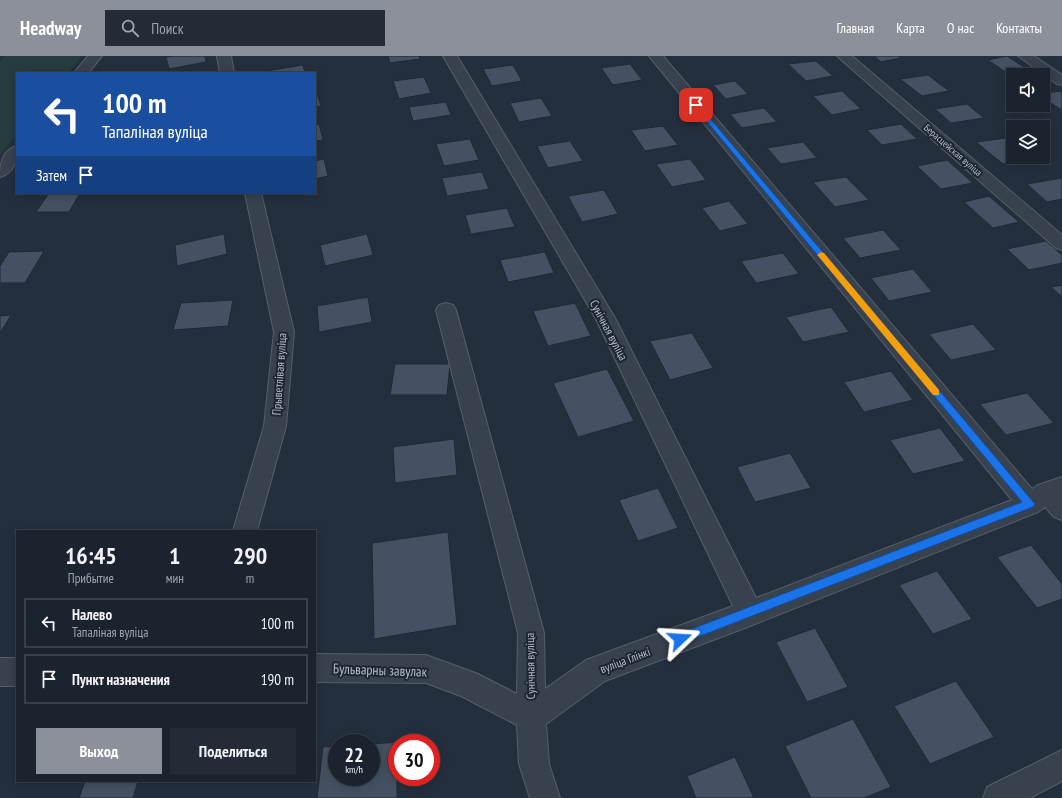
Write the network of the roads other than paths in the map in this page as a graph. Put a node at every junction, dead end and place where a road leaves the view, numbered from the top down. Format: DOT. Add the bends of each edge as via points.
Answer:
graph roads {
  1 [pos="95,56"];
  2 [pos="224,56"];
  3 [pos="450,56"];
  4 [pos="656,56"];
  5 [pos="844,56"];
  6 [pos="1025,56"];
  7 [pos="82,72"];
  8 [pos="227,72"];
  9 [pos="1062,81"];
  10 [pos="16,152"];
  11 [pos="0,172"];
  12 [pos="253,194"];
  13 [pos="1062,244"];
  14 [pos="446,310"];
  15 [pos="1050,498"];
  16 [pos="246,530"];
  17 [pos="750,613"];
  18 [pos="316,668"];
  19 [pos="0,672"];
  20 [pos="16,672"];
  21 [pos="531,717"];
  22 [pos="1062,765"];
  23 [pos="545,798"];
  24 [pos="998,798"];
  1 -- 7 [label="street"];
  2 -- 8 [label="street"];
  3 -- 17 [label="street, Сунічная вуліца" via="605,318"];
  4 -- 15 [label="street"];
  5 -- 13 [label="street, Берасцейская вуліца"];
  6 -- 9 [label="street"];
  10 -- 11 [label="street"];
  12 -- 16 [label="street, Прыветлівая вуліца" via="284,332 275,426"];
  14 -- 21 [label="street, Сунічная вуліца" via="531,633"];
  15 -- 17 [label="street, вуліца Глінкі"];
  17 -- 21 [label="street, вуліца Глінкі" via="596,670"];
  18 -- 21 [label="street, Бульварны завулак" via="426,670 468,684"];
  19 -- 20 [label="street"];
  21 -- 23 [label="street, Сунічная вуліца" via="534,764"];
  22 -- 24 [label="street"];
}
